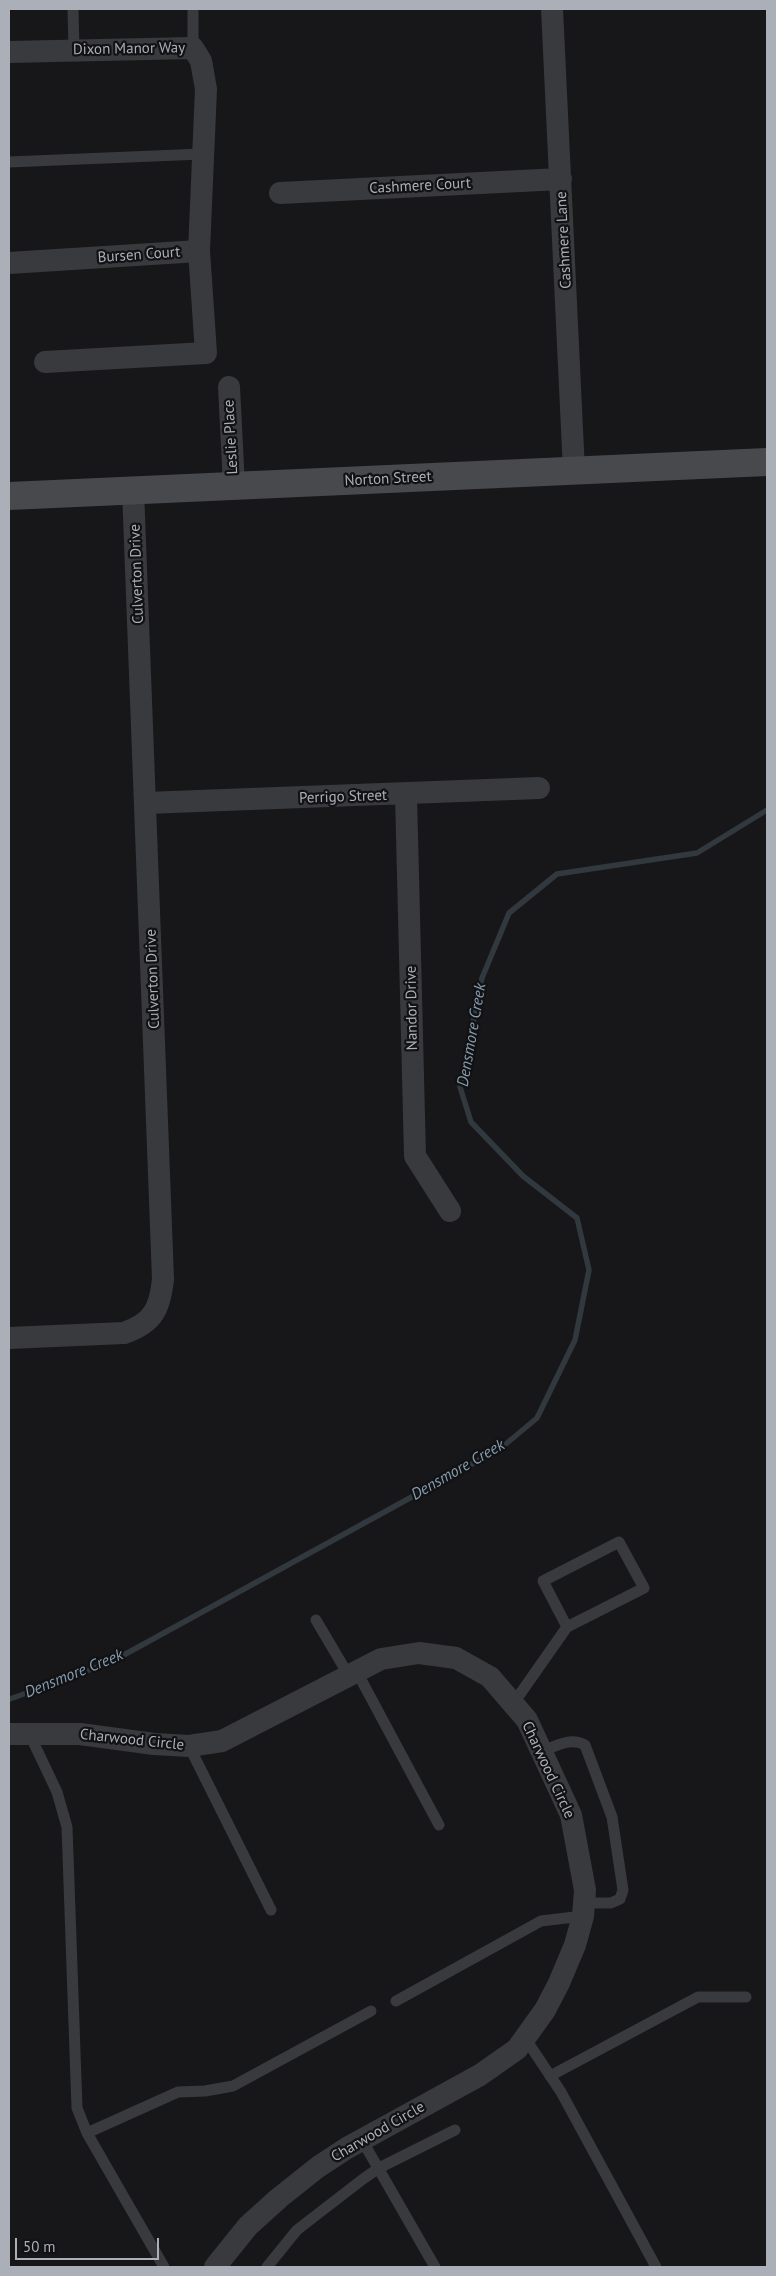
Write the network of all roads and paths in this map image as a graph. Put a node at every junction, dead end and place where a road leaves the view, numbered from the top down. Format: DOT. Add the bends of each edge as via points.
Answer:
graph roads {
  1 [pos="73,9"];
  2 [pos="193,9"];
  3 [pos="552,9"];
  4 [pos="193,48"];
  5 [pos="74,50"];
  6 [pos="9,52"];
  7 [pos="202,154"];
  8 [pos="9,162"];
  9 [pos="561,179"];
  10 [pos="280,192"];
  11 [pos="199,251"];
  12 [pos="17,263"];
  13 [pos="45,362"];
  14 [pos="229,387"];
  15 [pos="767,462"];
  16 [pos="574,471"];
  17 [pos="234,486"];
  18 [pos="133,490"];
  19 [pos="9,496"];
  20 [pos="539,788"];
  21 [pos="406,794"];
  22 [pos="146,804"];
  23 [pos="450,1211"];
  24 [pos="9,1338"];
  25 [pos="316,1620"];
  26 [pos="567,1627"];
  27 [pos="353,1674"];
  28 [pos="513,1704"];
  29 [pos="19,1733"];
  30 [pos="189,1746"];
  31 [pos="541,1752"];
  32 [pos="439,1825"];
  33 [pos="271,1910"];
  34 [pos="583,1910"];
  35 [pos="746,1997"];
  36 [pos="396,2002"];
  37 [pos="371,2011"];
  38 [pos="525,2038"];
  39 [pos="550,2076"];
  40 [pos="455,2130"];
  41 [pos="87,2133"];
  42 [pos="362,2140"];
  43 [pos="379,2168"];
  44 [pos="432,2266"];
  45 [pos="164,2267"];
  46 [pos="215,2267"];
  47 [pos="266,2267"];
  48 [pos="656,2267"];
  1 -- 5 [label="lane"];
  2 -- 4 [label="lane"];
  3 -- 9 [label="street, Cashmere Lane"];
  4 -- 5 [label="street, Dixon Manor Way"];
  4 -- 7 [label="street, Dixon Manor Way" via="201,61 206,89"];
  5 -- 6 [label="street, Dixon Manor Way"];
  7 -- 8 [label="lane"];
  7 -- 11 [label="street, Dixon Manor Way"];
  9 -- 10 [label="street, Cashmere Court"];
  9 -- 16 [label="street, Cashmere Lane"];
  11 -- 12 [label="street, Bursen Court"];
  11 -- 13 [label="street, Bursen Court" via="206,354"];
  14 -- 17 [label="street, Leslie Place"];
  15 -- 16 [label="main road, Norton Street"];
  16 -- 17 [label="main road, Norton Street"];
  17 -- 18 [label="main road, Norton Street"];
  18 -- 19 [label="main road, Norton Street"];
  18 -- 22 [label="street, Culverton Drive"];
  20 -- 21 [label="street, Perrigo Street"];
  21 -- 22 [label="street, Perrigo Street"];
  21 -- 23 [label="street, Nandor Drive" via="415,1156"];
  22 -- 24 [label="street, Culverton Drive" via="164,1279 159,1305 147,1322 124,1333"];
  25 -- 27 [label="lane"];
  26 -- 26 [label="lane" via="644,1588 620,1542 543,1580"];
  26 -- 28 [label="lane"];
  27 -- 28 [label="street, Charwood Circle" via="381,1659 419,1653 456,1658 490,1677"];
  27 -- 30 [label="street, Charwood Circle" via="222,1741"];
  27 -- 32 [label="lane"];
  28 -- 31 [label="street, Charwood Circle" via="527,1720"];
  29 -- 30 [label="street, Charwood Circle" via="80,1734"];
  29 -- 41 [label="lane" via="57,1792 67,1827 77,2108"];
  30 -- 33 [label="lane"];
  31 -- 34 [label="street, Charwood Circle" via="571,1815 585,1890"];
  31 -- 34 [label="lane" via="569,1741 576,1740 585,1745 612,1817 623,1890 620,1899 611,1904"];
  34 -- 36 [label="lane" via="541,1921"];
  34 -- 38 [label="street, Charwood Circle" via="575,1945 559,1983"];
  35 -- 39 [label="lane" via="698,1997"];
  37 -- 41 [label="lane" via="233,2086 178,2092"];
  38 -- 39 [label="lane"];
  38 -- 42 [label="street, Charwood Circle" via="517,2049 480,2075"];
  39 -- 48 [label="lane"];
  40 -- 43 [label="lane"];
  41 -- 45 [label="lane"];
  42 -- 43 [label="lane"];
  42 -- 46 [label="street, Charwood Circle" via="318,2167 279,2198 248,2226"];
  43 -- 44 [label="lane"];
  43 -- 47 [label="lane" via="297,2230"];
}
